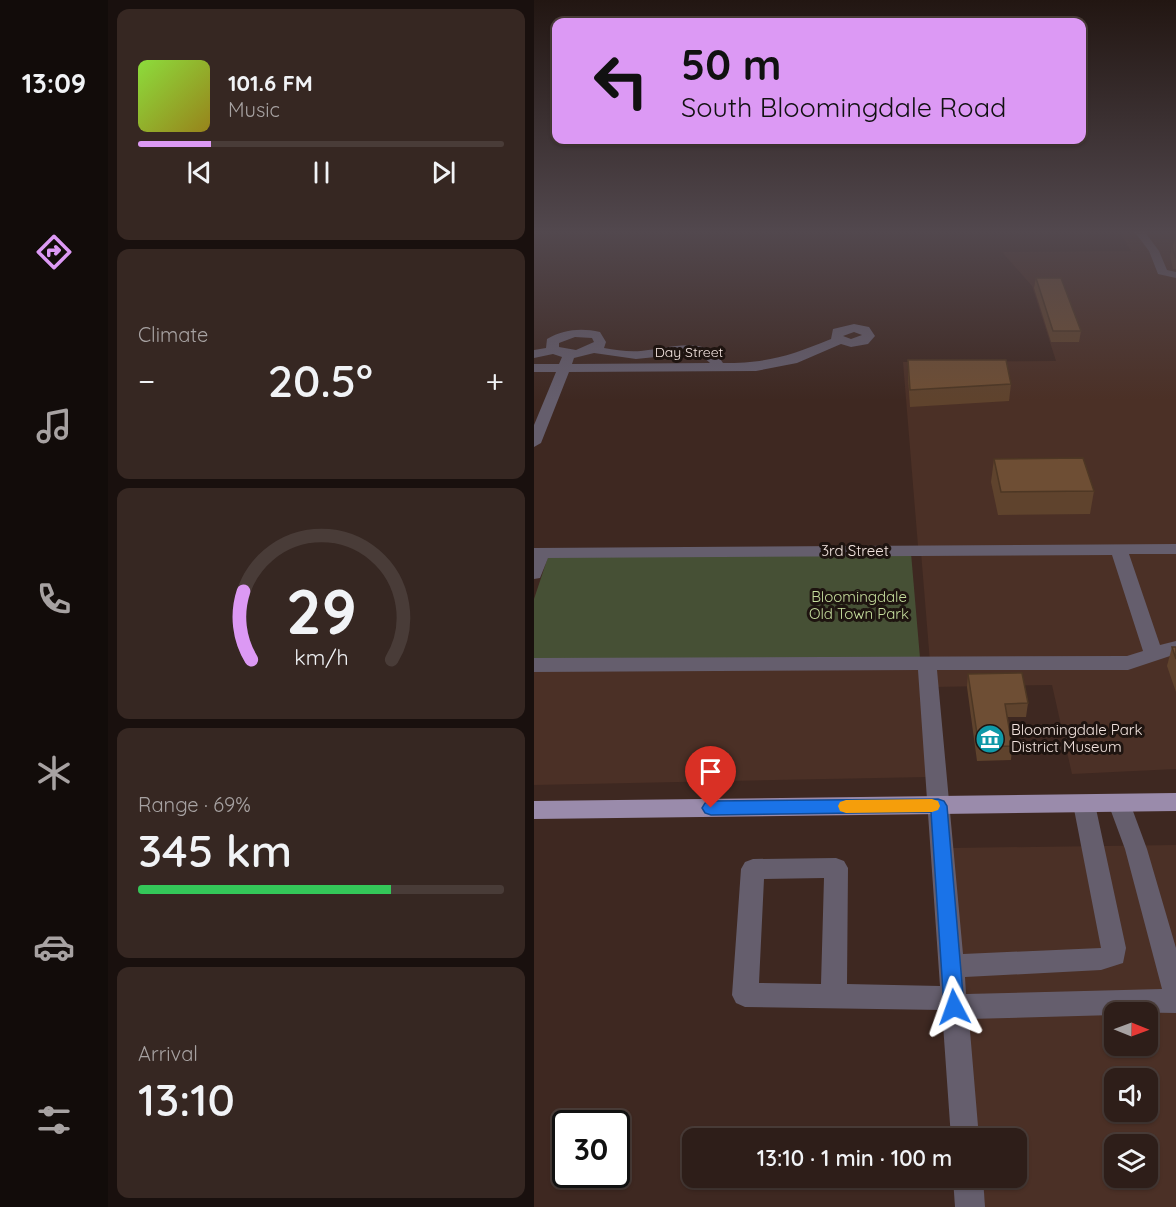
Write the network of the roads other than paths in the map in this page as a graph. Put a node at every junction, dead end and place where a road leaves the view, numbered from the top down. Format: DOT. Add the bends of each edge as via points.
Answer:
graph roads {
  1 [pos="840,340"];
  2 [pos="594,349"];
  3 [pos="555,350"];
  4 [pos="534,354"];
  5 [pos="566,361"];
  6 [pos="720,367"];
  7 [pos="534,368"];
  8 [pos="534,443"];
  9 [pos="1176,549"];
  10 [pos="1119,551"];
  11 [pos="538,553"];
  12 [pos="534,574"];
  13 [pos="1176,647"];
  14 [pos="1154,655"];
  15 [pos="927,662"];
  16 [pos="534,665"];
  17 [pos="1176,802"];
  18 [pos="1119,803"];
  19 [pos="1084,804"];
  20 [pos="938,806"];
  21 [pos="534,810"];
  22 [pos="951,966"];
  23 [pos="1176,993"];
  24 [pos="834,996"];
  25 [pos="1176,1001"];
  26 [pos="954,1002"];
  27 [pos="964,1128"];
  28 [pos="969,1188"];
  29 [pos="970,1207"];
  1 -- 6 [label="street, Day Street" via="776,364"];
  2 -- 3 [label="street" via="599,338 590,333 575,333 556,339 552,346"];
  2 -- 5 [label="street"];
  2 -- 6 [label="street" via="642,355 694,350 716,357"];
  3 -- 4 [label="street"];
  3 -- 5 [label="street"];
  5 -- 6 [label="street, Day Street"];
  5 -- 7 [label="street, Day Street"];
  5 -- 8 [label="street"];
  9 -- 10 [label="street, 3rd Street"];
  10 -- 11 [label="street, 3rd Street"];
  10 -- 14 [label="street"];
  11 -- 12 [label="street"];
  13 -- 14 [label="street"];
  14 -- 15 [label="street" via="1128,663"];
  15 -- 16 [label="street"];
  15 -- 20 [label="street"];
  17 -- 18 [label="main road"];
  18 -- 19 [label="main road"];
  18 -- 23 [label="street" via="1136,849"];
  19 -- 20 [label="main road"];
  19 -- 22 [label="street" via="1114,955 1101,959"];
  20 -- 21 [label="main road"];
  20 -- 22 [label="street"];
  22 -- 26 [label="street"];
  24 -- 24 [label="street" via="744,995 753,869 836,868"];
  24 -- 26 [label="street"];
  25 -- 26 [label="street"];
  26 -- 27 [label="street"];
  28 -- 29 [label="street"];
}
